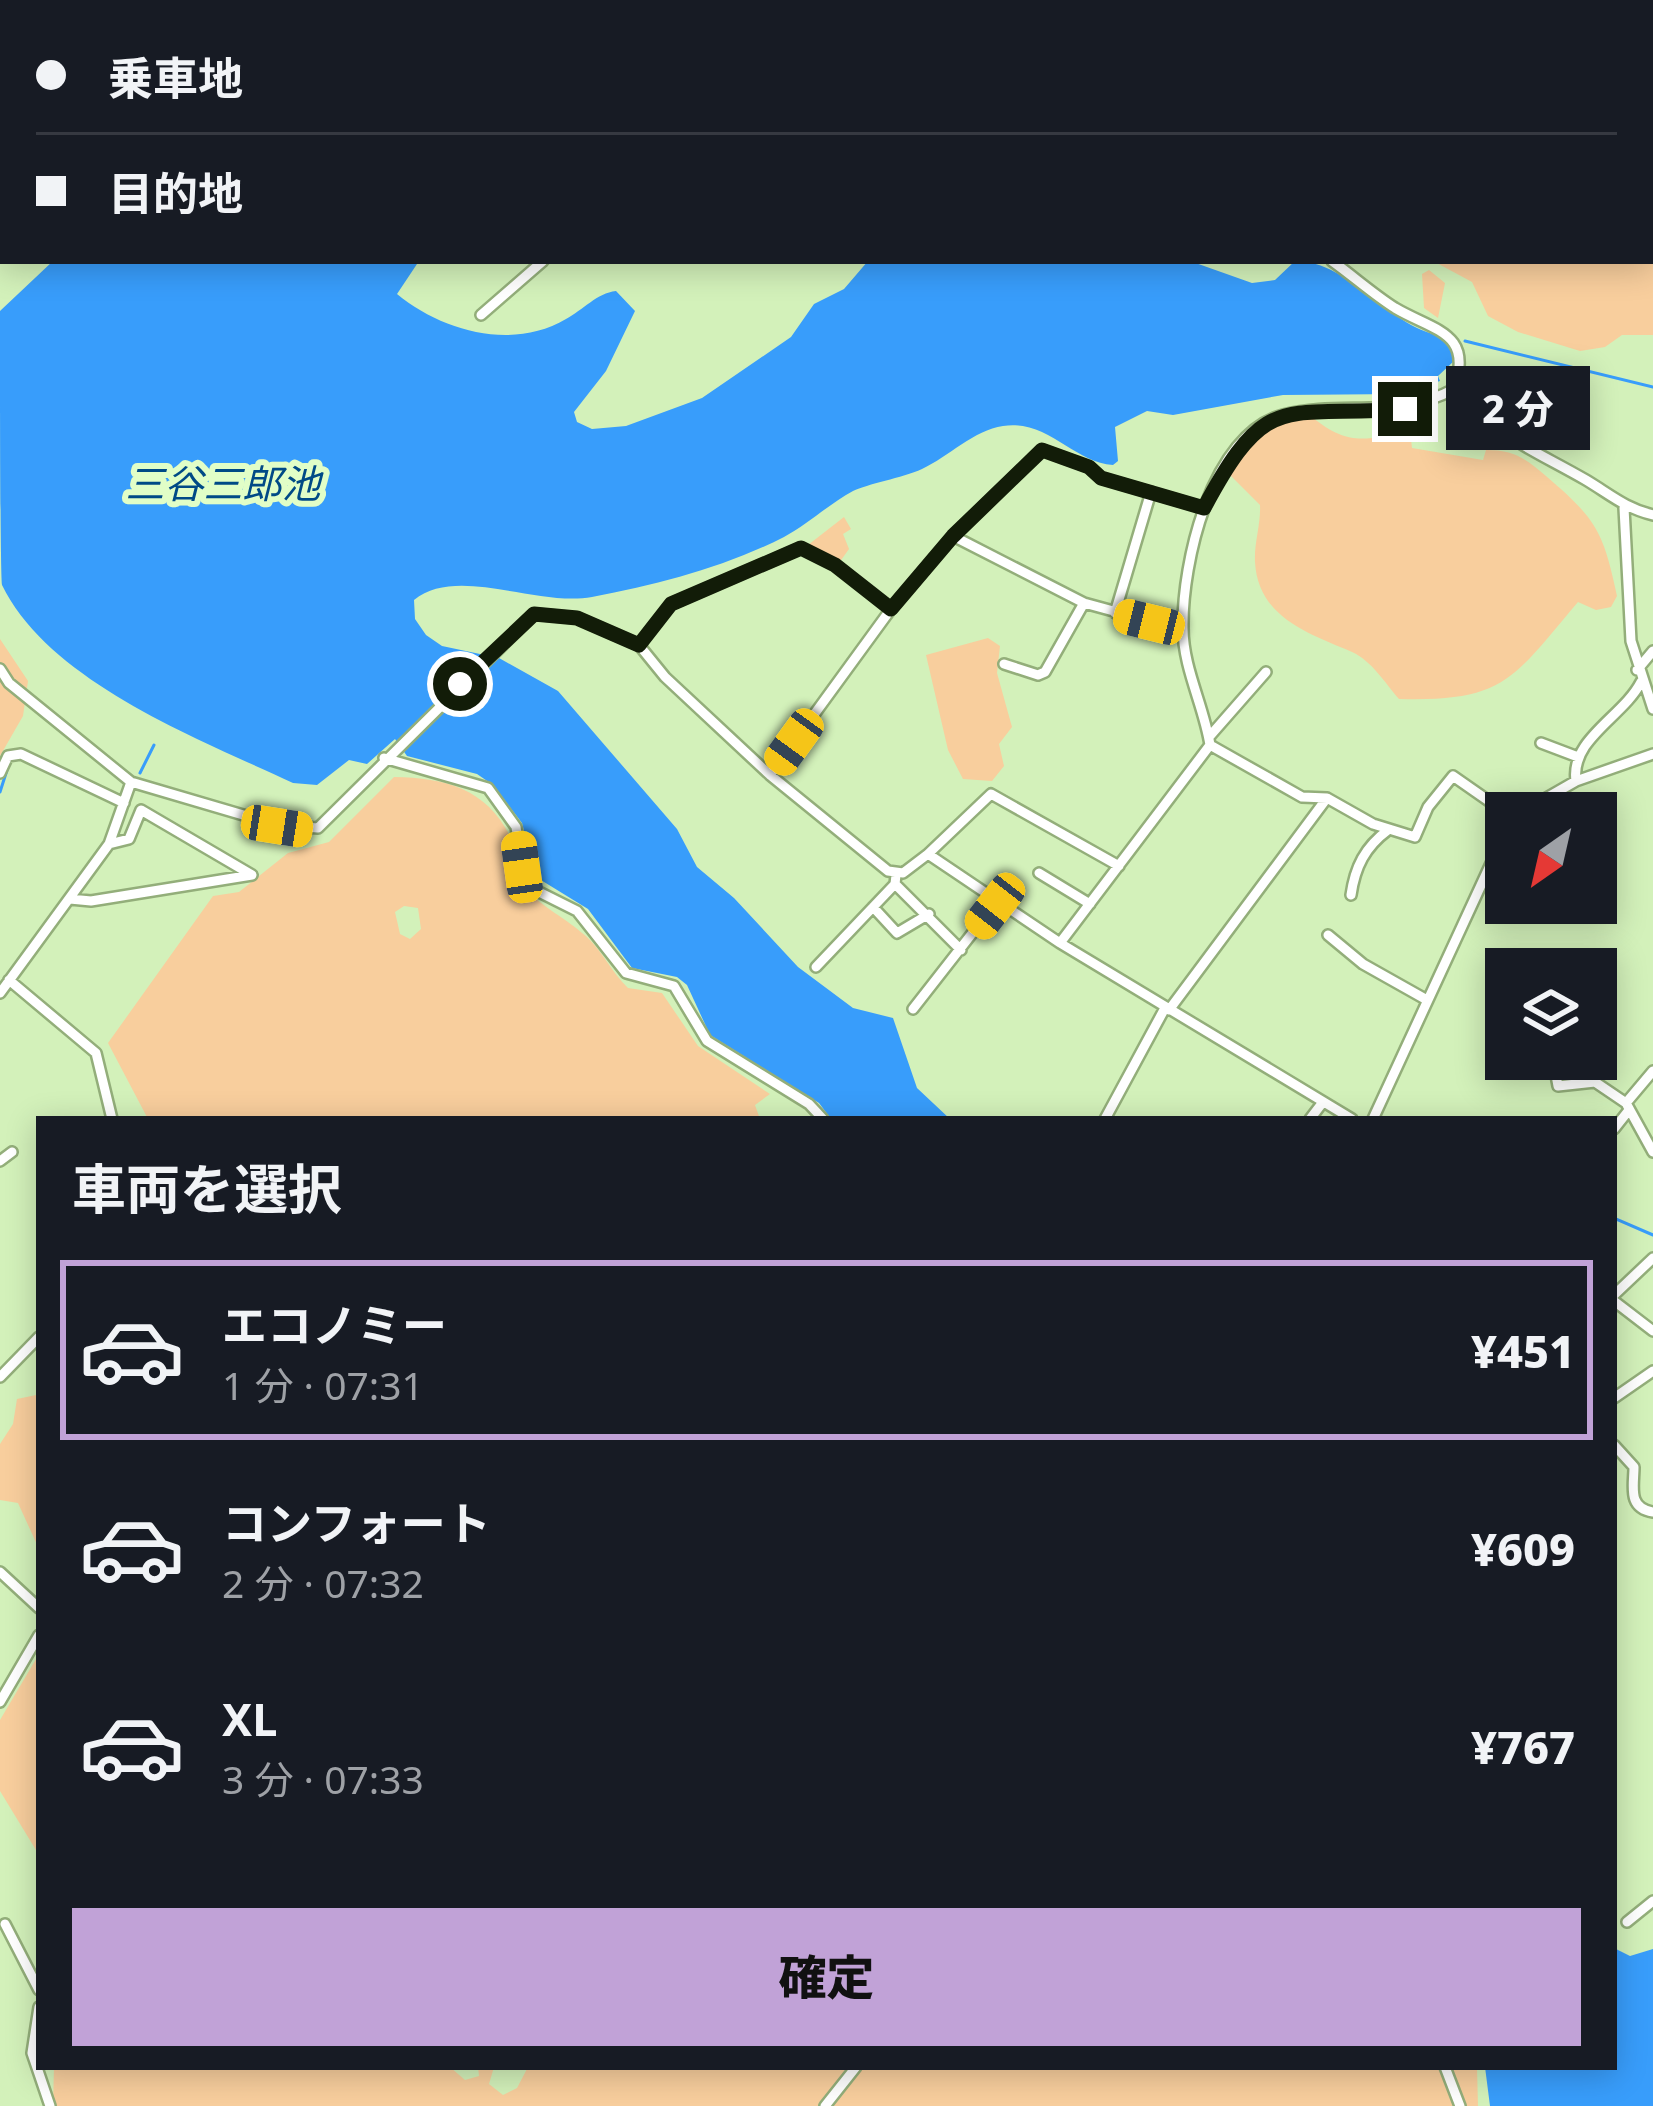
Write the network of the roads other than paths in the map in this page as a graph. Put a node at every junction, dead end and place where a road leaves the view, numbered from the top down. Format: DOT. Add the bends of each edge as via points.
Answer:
graph roads {
  1 [pos="540,264"];
  2 [pos="1336,264"];
  3 [pos="482,315"];
  4 [pos="1454,389"];
  5 [pos="1151,492"];
  6 [pos="1204,508"];
  7 [pos="1624,508"];
  8 [pos="1653,515"];
  9 [pos="953,536"];
  10 [pos="1084,603"];
  11 [pos="891,609"];
  12 [pos="1114,613"];
  13 [pos="1183,630"];
  14 [pos="639,645"];
  15 [pos="1653,651"];
  16 [pos="1004,664"];
  17 [pos="0,669"];
  18 [pos="1265,672"];
  19 [pos="1639,676"];
  20 [pos="1653,709"];
  21 [pos="1209,741"];
  22 [pos="1541,743"];
  23 [pos="1653,754"];
  24 [pos="384,758"];
  25 [pos="1578,758"];
  26 [pos="0,773"];
  27 [pos="770,775"];
  28 [pos="130,782"];
  29 [pos="1576,782"];
  30 [pos="1558,792"];
  31 [pos="1327,798"];
  32 [pos="1485,798"];
  33 [pos="124,803"];
  34 [pos="1388,830"];
  35 [pos="109,844"];
  36 [pos="928,854"];
  37 [pos="1119,866"];
  38 [pos="1039,873"];
  39 [pos="1485,876"];
  40 [pos="896,880"];
  41 [pos="1351,895"];
  42 [pos="70,899"];
  43 [pos="999,899"];
  44 [pos="1090,904"];
  45 [pos="873,907"];
  46 [pos="929,914"];
  47 [pos="1328,935"];
  48 [pos="1060,943"];
  49 [pos="961,950"];
  50 [pos="816,967"];
  51 [pos="9,980"];
  52 [pos="0,993"];
  53 [pos="1427,1000"];
  54 [pos="1167,1009"];
  55 [pos="913,1010"];
  56 [pos="1653,1071"];
  57 [pos="1557,1080"];
  58 [pos="1323,1102"];
  59 [pos="1628,1106"];
  60 [pos="111,1116"];
  61 [pos="820,1116"];
  62 [pos="1107,1116"];
  63 [pos="1312,1116"];
  64 [pos="1347,1116"];
  65 [pos="1374,1116"];
  66 [pos="1617,1124"];
  67 [pos="12,1152"];
  68 [pos="1653,1152"];
  69 [pos="0,1161"];
  70 [pos="1653,1258"];
  71 [pos="1617,1295"];
  72 [pos="1617,1301"];
  73 [pos="1653,1331"];
  74 [pos="36,1340"];
  75 [pos="1653,1371"];
  76 [pos="0,1377"];
  77 [pos="1617,1395"];
  78 [pos="1617,1448"];
  79 [pos="1653,1512"];
  80 [pos="0,1572"];
  81 [pos="36,1605"];
  82 [pos="36,1640"];
  83 [pos="0,1702"];
  84 [pos="1653,1901"];
  85 [pos="1627,1922"];
  86 [pos="2,1923"];
  87 [pos="36,1985"];
  88 [pos="36,2027"];
  89 [pos="36,2065"];
  90 [pos="38,2070"];
  91 [pos="854,2070"];
  92 [pos="1446,2070"];
  93 [pos="50,2106"];
  94 [pos="825,2106"];
  95 [pos="1460,2106"];
  1 -- 3 [label="street"];
  2 -- 4 [label="street" via="1451,339 1460,359"];
  4 -- 6 [label="street" via="1405,409 1309,411 1263,424 1232,455"];
  4 -- 7 [label="street" via="1513,444"];
  5 -- 6 [label="street"];
  5 -- 9 [label="street" via="1042,450"];
  5 -- 12 [label="street"];
  6 -- 13 [label="street" via="1186,574"];
  7 -- 8 [label="street"];
  7 -- 19 [label="street"];
  9 -- 10 [label="street"];
  9 -- 11 [label="street"];
  10 -- 12 [label="street"];
  10 -- 16 [label="street" via="1045,672"];
  11 -- 14 [label="street" via="801,548 671,604"];
  11 -- 27 [label="street"];
  12 -- 13 [label="street"];
  13 -- 21 [label="street"];
  14 -- 24 [label="street" via="577,618 534,614"];
  14 -- 27 [label="street"];
  15 -- 19 [label="street"];
  17 -- 28 [label="street"];
  18 -- 21 [label="street"];
  19 -- 20 [label="street"];
  19 -- 25 [label="street"];
  21 -- 31 [label="street" via="1302,796"];
  21 -- 37 [label="street"];
  22 -- 25 [label="street"];
  23 -- 29 [label="street"];
  24 -- 28 [label="street" via="334,818 312,829"];
  24 -- 61 [label="street" via="488,788 516,827 533,889 577,911 626,973 674,986 707,1041"];
  25 -- 29 [label="street"];
  26 -- 33 [label="street" via="8,756 21,754"];
  27 -- 40 [label="street"];
  28 -- 33 [label="street"];
  29 -- 30 [label="street"];
  31 -- 34 [label="street"];
  31 -- 54 [label="street"];
  32 -- 34 [label="street" via="1453,776 1415,837"];
  33 -- 35 [label="street"];
  34 -- 41 [label="street" via="1354,871"];
  35 -- 42 [label="street"];
  35 -- 42 [label="street" via="129,839 141,810 252,874"];
  36 -- 37 [label="street" via="991,794"];
  36 -- 40 [label="street"];
  36 -- 43 [label="street"];
  37 -- 44 [label="street"];
  38 -- 44 [label="street"];
  39 -- 53 [label="street"];
  40 -- 45 [label="street"];
  40 -- 46 [label="street"];
  42 -- 51 [label="street"];
  43 -- 48 [label="street"];
  43 -- 49 [label="street"];
  44 -- 48 [label="street"];
  45 -- 46 [label="street" via="897,933"];
  45 -- 50 [label="street"];
  46 -- 49 [label="street"];
  47 -- 53 [label="street"];
  48 -- 54 [label="street"];
  49 -- 55 [label="street"];
  51 -- 52 [label="street"];
  51 -- 60 [label="street" via="97,1053"];
  53 -- 65 [label="street"];
  54 -- 58 [label="street"];
  54 -- 62 [label="street"];
  56 -- 59 [label="street"];
  57 -- 59 [label="street" via="1595,1082"];
  58 -- 63 [label="street"];
  58 -- 64 [label="street"];
  59 -- 66 [label="street"];
  59 -- 68 [label="street"];
  67 -- 69 [label="street"];
  70 -- 71 [label="street"];
  72 -- 73 [label="street"];
  74 -- 76 [label="street"];
  75 -- 77 [label="street"];
  78 -- 79 [label="street" via="1634,1466 1636,1500"];
  80 -- 81 [label="street"];
  82 -- 83 [label="street"];
  84 -- 85 [label="street"];
  86 -- 87 [label="street"];
  88 -- 89 [label="street"];
  90 -- 93 [label="street"];
  91 -- 94 [label="street"];
  92 -- 95 [label="street"];
}
